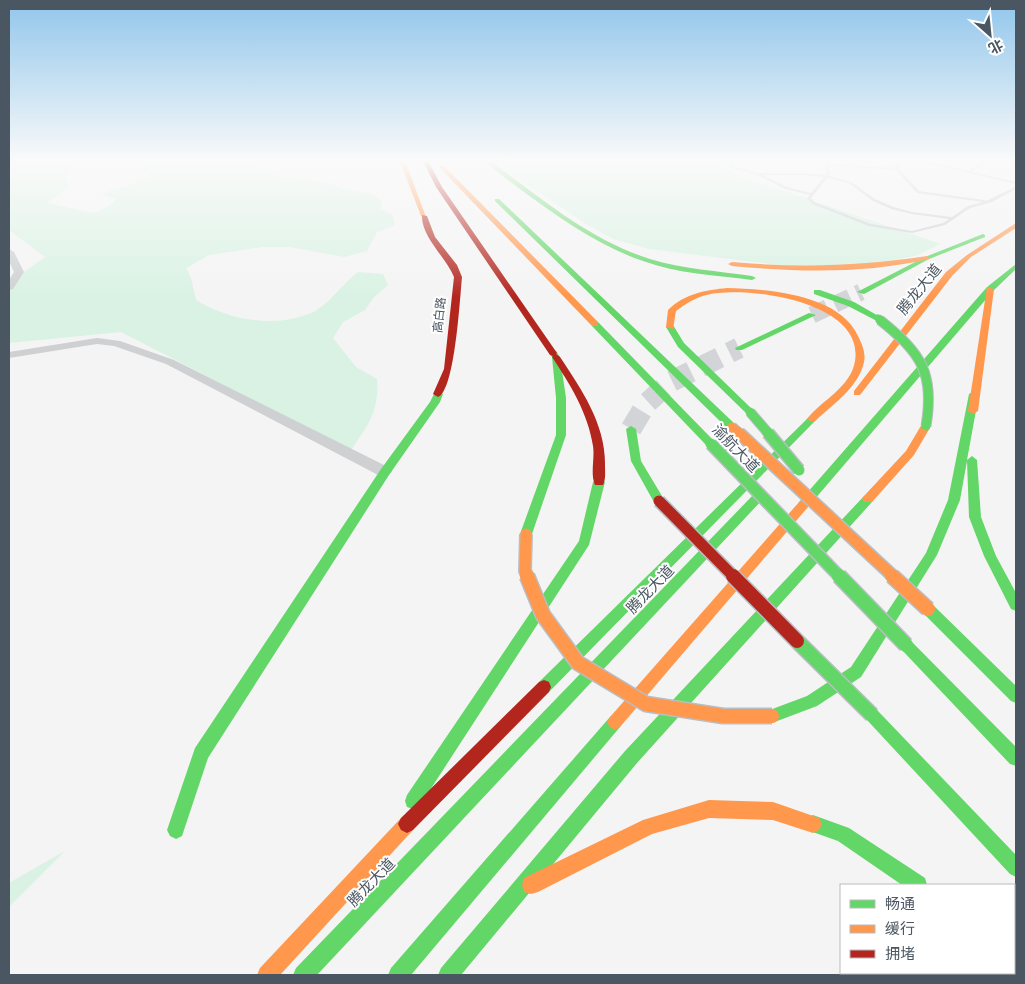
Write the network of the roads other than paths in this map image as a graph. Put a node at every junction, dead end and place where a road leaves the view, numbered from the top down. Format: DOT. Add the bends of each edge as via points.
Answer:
graph roads {
  1 [pos="419,205"];
  2 [pos="451,205"];
  3 [pos="479,205"];
  4 [pos="502,205"];
  5 [pos="550,205"];
  6 [pos="818,205"];
  7 [pos="886,205"];
  8 [pos="976,205"];
  9 [pos="953,218"];
  10 [pos="1016,224"];
  11 [pos="599,239"];
  12 [pos="10,258"];
  13 [pos="927,258"];
  14 [pos="1014,267"];
  15 [pos="9,287"];
  16 [pos="990,290"];
  17 [pos="861,292"];
  18 [pos="812,315"];
  19 [pos="739,348"];
  20 [pos="9,355"];
  21 [pos="556,357"];
  22 [pos="974,394"];
  23 [pos="846,404"];
  24 [pos="631,429"];
  25 [pos="798,455"];
  26 [pos="385,472"];
  27 [pos="866,552"];
  28 [pos="1016,605"];
  29 [pos="1016,696"];
  30 [pos="1016,758"];
  31 [pos="176,830"];
  32 [pos="381,850"];
  33 [pos="1016,868"];
  34 [pos="917,884"];
  35 [pos="521,890"];
  36 [pos="267,975"];
  37 [pos="303,975"];
  38 [pos="398,975"];
  39 [pos="448,975"];
  1 -- 26 [label="main road, 高白路" via="432,237 458,277 448,369 435,402"];
  2 -- 21 [label="main road"];
  3 -- 30 [label="main road, 渝航大道, bridge"];
  4 -- 27 [label="main road, 渝航大道, bridge"];
  5 -- 11 [label="main road"];
  6 -- 9 [label="lane" via="870,225 912,232 927,230"];
  7 -- 9 [label="lane" via="914,213"];
  8 -- 9 [label="lane"];
  10 -- 13 [label="main road"];
  10 -- 23 [label="main road, 腾龙大道" via="949,274"];
  11 -- 13 [label="main road" via="653,254 790,271 852,270"];
  11 -- 35 [label="main road, bridge" via="648,260 787,284 837,298 878,318 914,350 928,374 932,398 926,426 910,453 631,757"];
  12 -- 15 [label="street" via="19,272"];
  13 -- 17 [label="main road"];
  14 -- 16 [label="main road"];
  16 -- 22 [label="main road"];
  16 -- 38 [label="main road"];
  18 -- 19 [label="main road"];
  20 -- 26 [label="street" via="98,341 116,343 170,362"];
  21 -- 22 [label="main road, bridge" via="562,398 561,435 526,534 525,571 543,615 578,663 646,704 723,716 772,716 812,701 856,672 931,555 954,500"];
  21 -- 32 [label="main road" via="594,422 600,455 598,498 585,542"];
  22 -- 28 [label="main road" via="971,448 975,517 990,556"];
  24 -- 33 [label="main road, bridge" via="636,460 659,501 872,715"];
  25 -- 37 [label="main road, 腾龙大道"];
  26 -- 31 [label="main road, 高白路" via="201,754"];
  27 -- 29 [label="main road, 渝航大道, bridge"];
  27 -- 32 [label="main road, bridge" via="750,412 680,345 669,326 672,310 685,300 707,292 767,291 814,305 838,317 851,329 860,346 860,360 852,379"];
  32 -- 36 [label="main road"];
  34 -- 35 [label="main road" via="843,834 773,811 708,809 649,826"];
  35 -- 39 [label="main road"];
}
